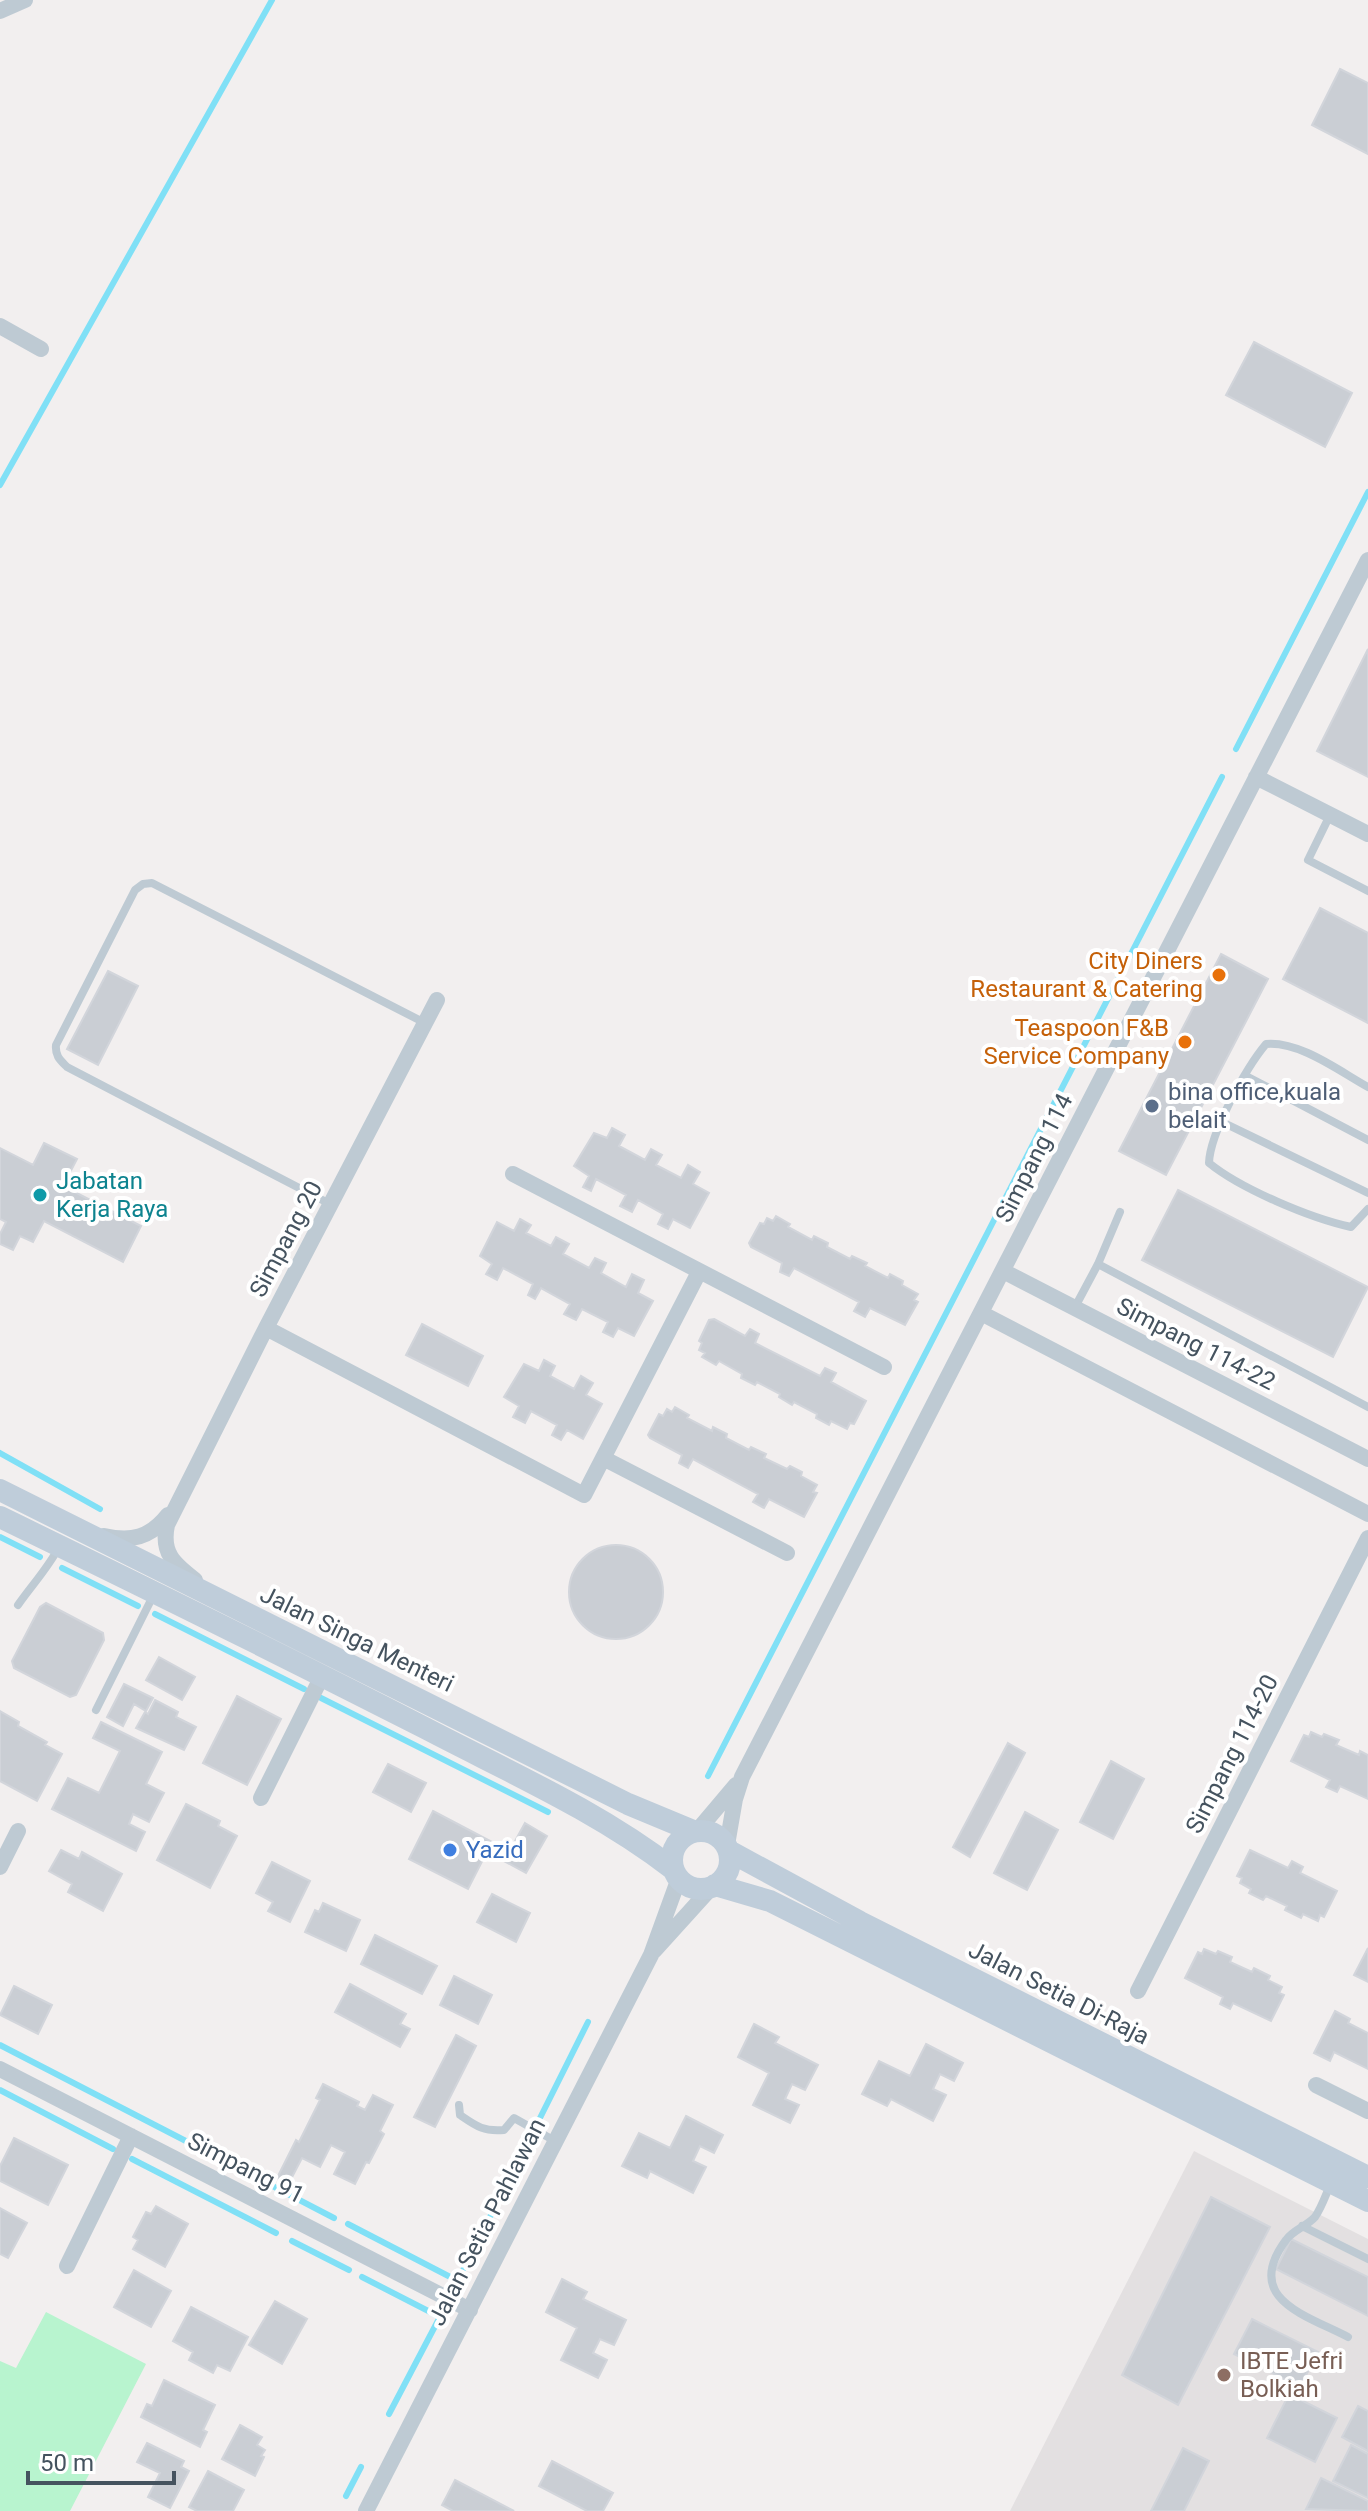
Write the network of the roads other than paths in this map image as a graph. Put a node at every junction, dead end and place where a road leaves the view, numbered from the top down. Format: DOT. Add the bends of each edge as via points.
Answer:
graph roads {
  1 [pos="23,0"];
  2 [pos="0,11"];
  3 [pos="0,326"];
  4 [pos="41,349"];
  5 [pos="1368,560"];
  6 [pos="1256,777"];
  7 [pos="1330,815"];
  8 [pos="1368,834"];
  9 [pos="1368,891"];
  10 [pos="437,1000"];
  11 [pos="425,1023"];
  12 [pos="1246,1076"];
  13 [pos="1368,1087"];
  14 [pos="1222,1122"];
  15 [pos="1368,1140"];
  16 [pos="513,1174"];
  17 [pos="1368,1193"];
  18 [pos="331,1205"];
  19 [pos="1368,1209"];
  20 [pos="1120,1212"];
  21 [pos="1098,1264"];
  22 [pos="1003,1271"];
  23 [pos="699,1272"];
  24 [pos="1074,1309"];
  25 [pos="981,1313"];
  26 [pos="266,1328"];
  27 [pos="884,1367"];
  28 [pos="1368,1407"];
  29 [pos="603,1458"];
  30 [pos="1368,1459"];
  31 [pos="0,1490"];
  32 [pos="178,1501"];
  33 [pos="1368,1514"];
  34 [pos="0,1517"];
  35 [pos="80,1530"];
  36 [pos="1368,1538"];
  37 [pos="59,1546"];
  38 [pos="787,1553"];
  39 [pos="155,1593"];
  40 [pos="18,1605"];
  41 [pos="229,1605"];
  42 [pos="322,1676"];
  43 [pos="96,1710"];
  44 [pos="742,1777"];
  45 [pos="261,1798"];
  46 [pos="18,1831"];
  47 [pos="695,1831"];
  48 [pos="728,1848"];
  49 [pos="0,1867"];
  50 [pos="676,1874"];
  51 [pos="713,1886"];
  52 [pos="651,1955"];
  53 [pos="1138,1991"];
  54 [pos="0,2069"];
  55 [pos="1316,2085"];
  56 [pos="459,2105"];
  57 [pos="1368,2111"];
  58 [pos="131,2136"];
  59 [pos="556,2141"];
  60 [pos="1368,2177"];
  61 [pos="1331,2182"];
  62 [pos="1368,2201"];
  63 [pos="1302,2226"];
  64 [pos="1368,2259"];
  65 [pos="67,2266"];
  66 [pos="470,2310"];
  67 [pos="1348,2337"];
  68 [pos="366,2511"];
  1 -- 2 [label="street"];
  3 -- 4 [label="street"];
  5 -- 6 [label="street, Simpang 114"];
  6 -- 7 [label="street"];
  6 -- 22 [label="street, Simpang 114"];
  7 -- 8 [label="street"];
  7 -- 9 [label="lane" via="1308,860"];
  10 -- 11 [label="street, Simpang 20"];
  11 -- 18 [label="street, Simpang 20"];
  11 -- 18 [label="lane" via="152,883 135,890 56,1045 60,1061"];
  12 -- 13 [label="lane" via="1266,1044 1278,1043"];
  12 -- 14 [label="lane"];
  12 -- 15 [label="lane"];
  14 -- 17 [label="lane"];
  14 -- 19 [label="lane" via="1209,1163 1228,1178 1327,1222 1351,1227"];
  16 -- 23 [label="street"];
  18 -- 26 [label="street, Simpang 20"];
  20 -- 21 [label="lane"];
  21 -- 24 [label="lane"];
  21 -- 28 [label="lane"];
  22 -- 24 [label="street, Simpang 114-22"];
  22 -- 25 [label="street, Simpang 114"];
  23 -- 27 [label="street"];
  23 -- 29 [label="street"];
  24 -- 30 [label="street, Simpang 114-22"];
  25 -- 33 [label="street"];
  25 -- 44 [label="street, Simpang 114"];
  26 -- 29 [label="street" via="584,1495"];
  26 -- 32 [label="street, Simpang 20"];
  29 -- 38 [label="street"];
  31 -- 35 [label="main road, Jalan Singa Menteri"];
  32 -- 35 [label="street" via="156,1529 131,1540"];
  32 -- 41 [label="street" via="165,1537 168,1556"];
  34 -- 37 [label="main road, Jalan Singa Menteri"];
  35 -- 41 [label="main road, Jalan Singa Menteri"];
  36 -- 53 [label="street, Simpang 114-20"];
  37 -- 39 [label="main road, Jalan Singa Menteri"];
  37 -- 40 [label="lane"];
  39 -- 42 [label="main road, Jalan Singa Menteri"];
  39 -- 43 [label="lane"];
  41 -- 47 [label="main road, Jalan Singa Menteri" via="628,1804"];
  42 -- 45 [label="street"];
  42 -- 50 [label="main road, Jalan Singa Menteri" via="615,1827"];
  44 -- 47 [label="street, Simpang 114"];
  44 -- 48 [label="street, Simpang 114"];
  46 -- 49 [label="street"];
  47 -- 48 [label="main road" via="715,1833"];
  47 -- 50 [label="main road" via="675,1846"];
  48 -- 51 [label="main road" via="730,1868"];
  48 -- 60 [label="main road, Jalan Setia Di-Raja" via="874,1929"];
  50 -- 51 [label="main road" via="693,1888"];
  50 -- 52 [label="street, Jalan Setia Pahlawan"];
  51 -- 52 [label="street, Jalan Setia Pahlawan"];
  51 -- 61 [label="main road, Jalan Setia Di-Raja" via="770,1901"];
  52 -- 59 [label="street, Jalan Setia Pahlawan"];
  54 -- 58 [label="street, Simpang 91"];
  55 -- 57 [label="street"];
  56 -- 59 [label="lane" via="460,2115 489,2131 504,2130 514,2118"];
  58 -- 65 [label="street"];
  58 -- 66 [label="street, Simpang 91"];
  59 -- 66 [label="street, Jalan Setia Pahlawan"];
  61 -- 62 [label="main road, Jalan Setia Di-Raja"];
  61 -- 63 [label="lane" via="1314,2218"];
  63 -- 64 [label="lane"];
  63 -- 67 [label="lane" via="1286,2239 1275,2261 1270,2281 1275,2295"];
  66 -- 68 [label="street, Jalan Setia Pahlawan"];
}
